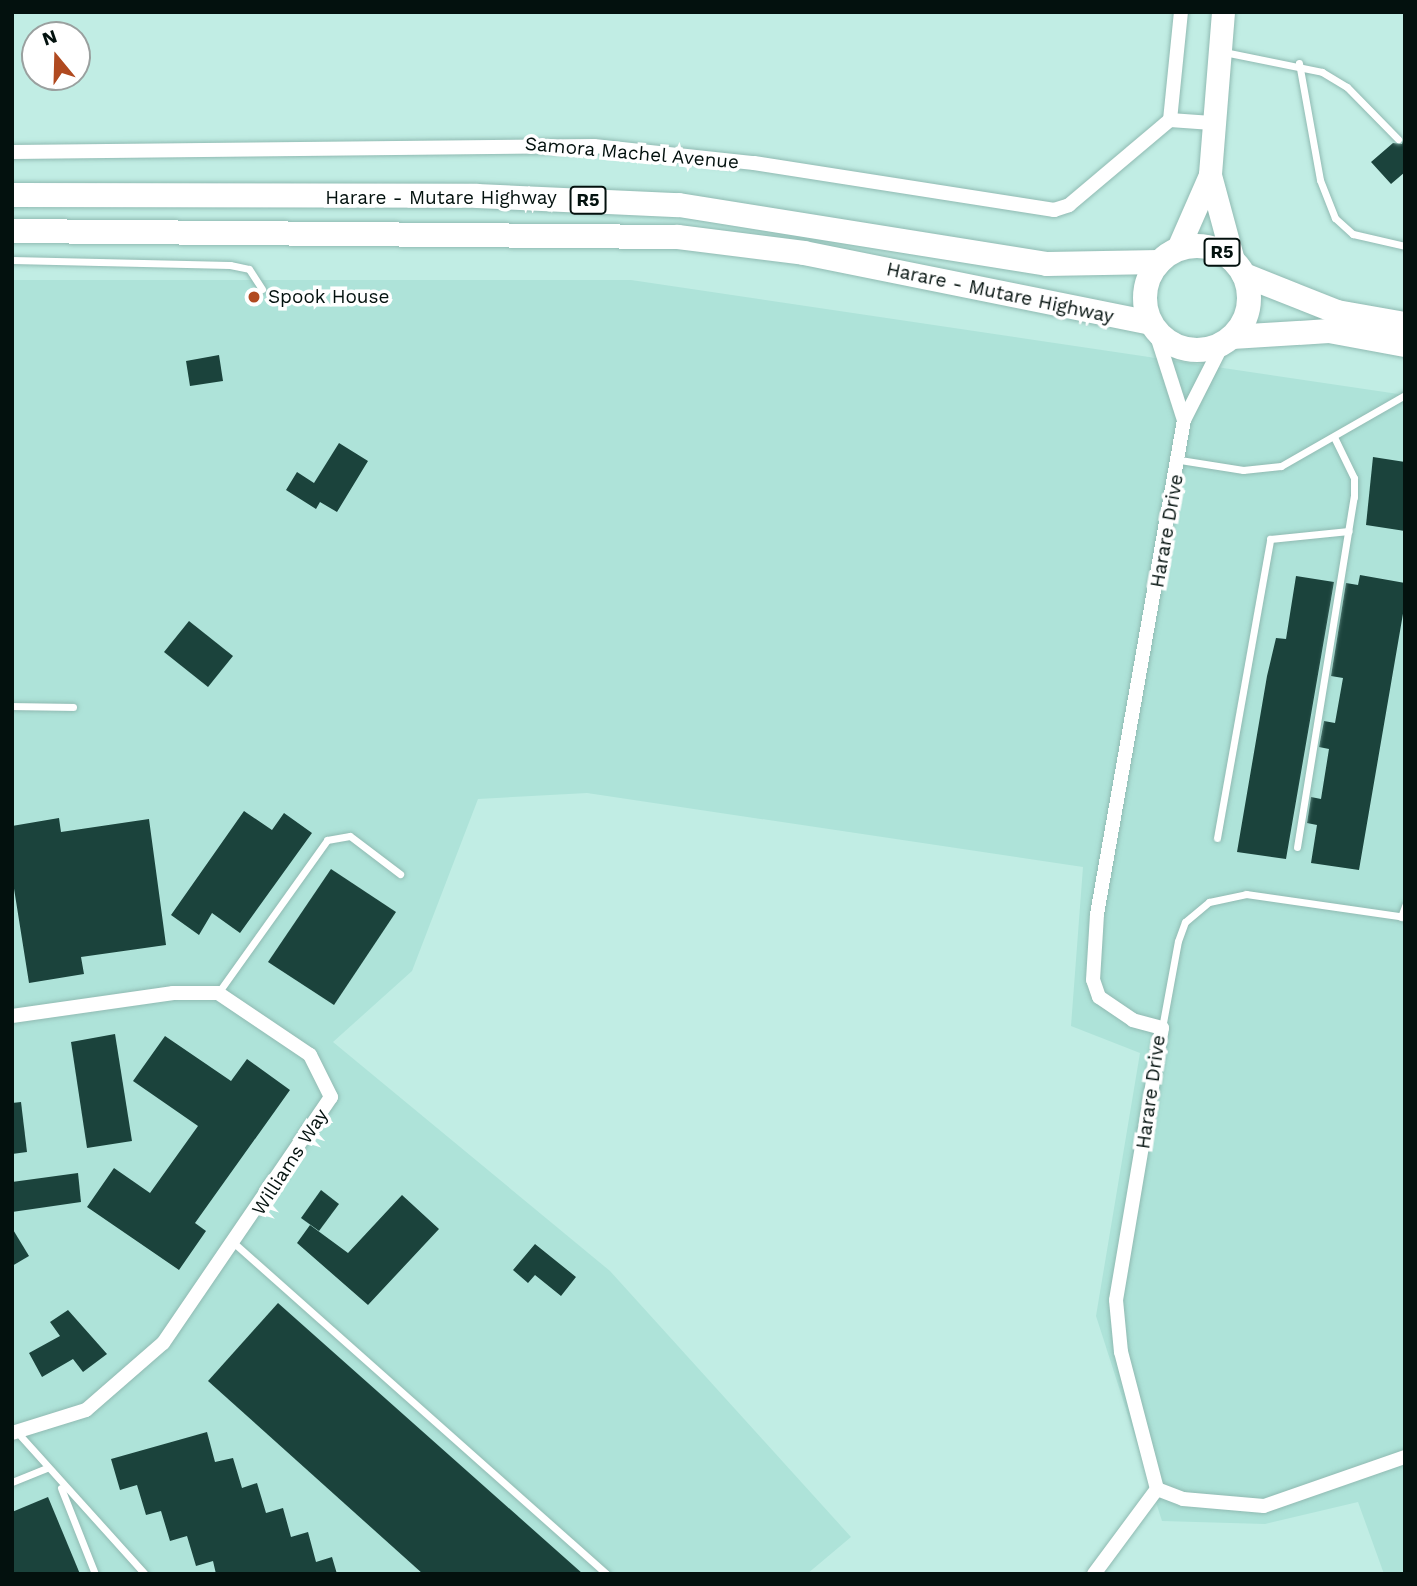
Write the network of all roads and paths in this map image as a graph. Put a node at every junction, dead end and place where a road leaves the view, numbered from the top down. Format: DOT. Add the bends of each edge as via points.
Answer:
graph roads {
  1 [pos="1181,12"];
  2 [pos="1223,12"];
  3 [pos="1220,52"];
  4 [pos="1299,63"];
  5 [pos="1170,120"];
  6 [pos="1213,123"];
  7 [pos="1398,139"];
  8 [pos="12,152"];
  9 [pos="1210,175"];
  10 [pos="12,195"];
  11 [pos="12,231"];
  12 [pos="1405,246"];
  13 [pos="1168,255"];
  14 [pos="12,260"];
  15 [pos="1238,268"];
  16 [pos="262,289"];
  17 [pos="1405,324"];
  18 [pos="1153,328"];
  19 [pos="1228,340"];
  20 [pos="1405,345"];
  21 [pos="1405,395"];
  22 [pos="1184,420"];
  23 [pos="1334,437"];
  24 [pos="1180,460"];
  25 [pos="1349,531"];
  26 [pos="12,706"];
  27 [pos="74,707"];
  28 [pos="1217,838"];
  29 [pos="1297,847"];
  30 [pos="401,874"];
  31 [pos="1405,906"];
  32 [pos="1403,917"];
  33 [pos="218,993"];
  34 [pos="12,1016"];
  35 [pos="1163,1028"];
  36 [pos="235,1244"];
  37 [pos="15,1433"];
  38 [pos="1405,1458"];
  39 [pos="47,1468"];
  40 [pos="58,1481"];
  41 [pos="12,1482"];
  42 [pos="1157,1489"];
  43 [pos="95,1574"];
  44 [pos="145,1574"];
  45 [pos="607,1574"];
  46 [pos="1094,1574"];
  1 -- 5 [label="street"];
  2 -- 3 [label="main road"];
  3 -- 4 [label="lane"];
  3 -- 6 [label="main road"];
  4 -- 7 [label="lane" via="1347,87"];
  4 -- 12 [label="lane" via="1320,180 1335,218 1353,234"];
  5 -- 6 [label="street"];
  5 -- 8 [label="street, Samora Machel Avenue" via="1069,205 1045,211 754,163 594,146"];
  6 -- 9 [label="main road"];
  9 -- 13 [label="main road"];
  9 -- 15 [label="main road"];
  10 -- 13 [label="highway, Harare - Mutare Highway / R5" via="477,196 679,205 1047,264"];
  11 -- 18 [label="highway, Harare - Mutare Highway / R5" via="678,237 804,253"];
  13 -- 15 [label="highway, R5" via="1211,247"];
  13 -- 18 [label="highway" via="1144,291"];
  14 -- 16 [label="lane" via="230,265 249,269"];
  15 -- 17 [label="highway, R5" via="1337,312"];
  15 -- 19 [label="highway, R5" via="1247,315"];
  18 -- 19 [label="highway, R5" via="1188,350"];
  18 -- 22 [label="street, Harare Drive"];
  19 -- 20 [label="highway, R5" via="1329,331"];
  19 -- 22 [label="street, Harare Drive"];
  21 -- 23 [label="lane"];
  22 -- 24 [label="street, Harare Drive"];
  23 -- 24 [label="lane" via="1294,461 1265,468"];
  23 -- 25 [label="lane" via="1354,478"];
  24 -- 35 [label="street, Harare Drive" via="1097,914 1093,980 1112,1009"];
  25 -- 28 [label="lane" via="1270,539"];
  25 -- 29 [label="lane"];
  26 -- 27 [label="lane"];
  30 -- 33 [label="lane" via="350,836 327,839"];
  31 -- 32 [label="lane"];
  32 -- 35 [label="lane" via="1246,894 1209,902 1185,922 1178,941"];
  33 -- 34 [label="street" via="173,993"];
  33 -- 36 [label="street, Williams Way" via="310,1055 331,1097"];
  35 -- 42 [label="street, Harare Drive" via="1116,1300 1121,1352"];
  36 -- 37 [label="street, Williams Way" via="130,1378 86,1410"];
  36 -- 45 [label="lane"];
  37 -- 39 [label="lane"];
  38 -- 42 [label="street" via="1264,1506 1182,1499"];
  39 -- 40 [label="lane"];
  39 -- 41 [label="lane"];
  40 -- 43 [label="lane"];
  40 -- 44 [label="lane"];
  42 -- 46 [label="street"];
}
